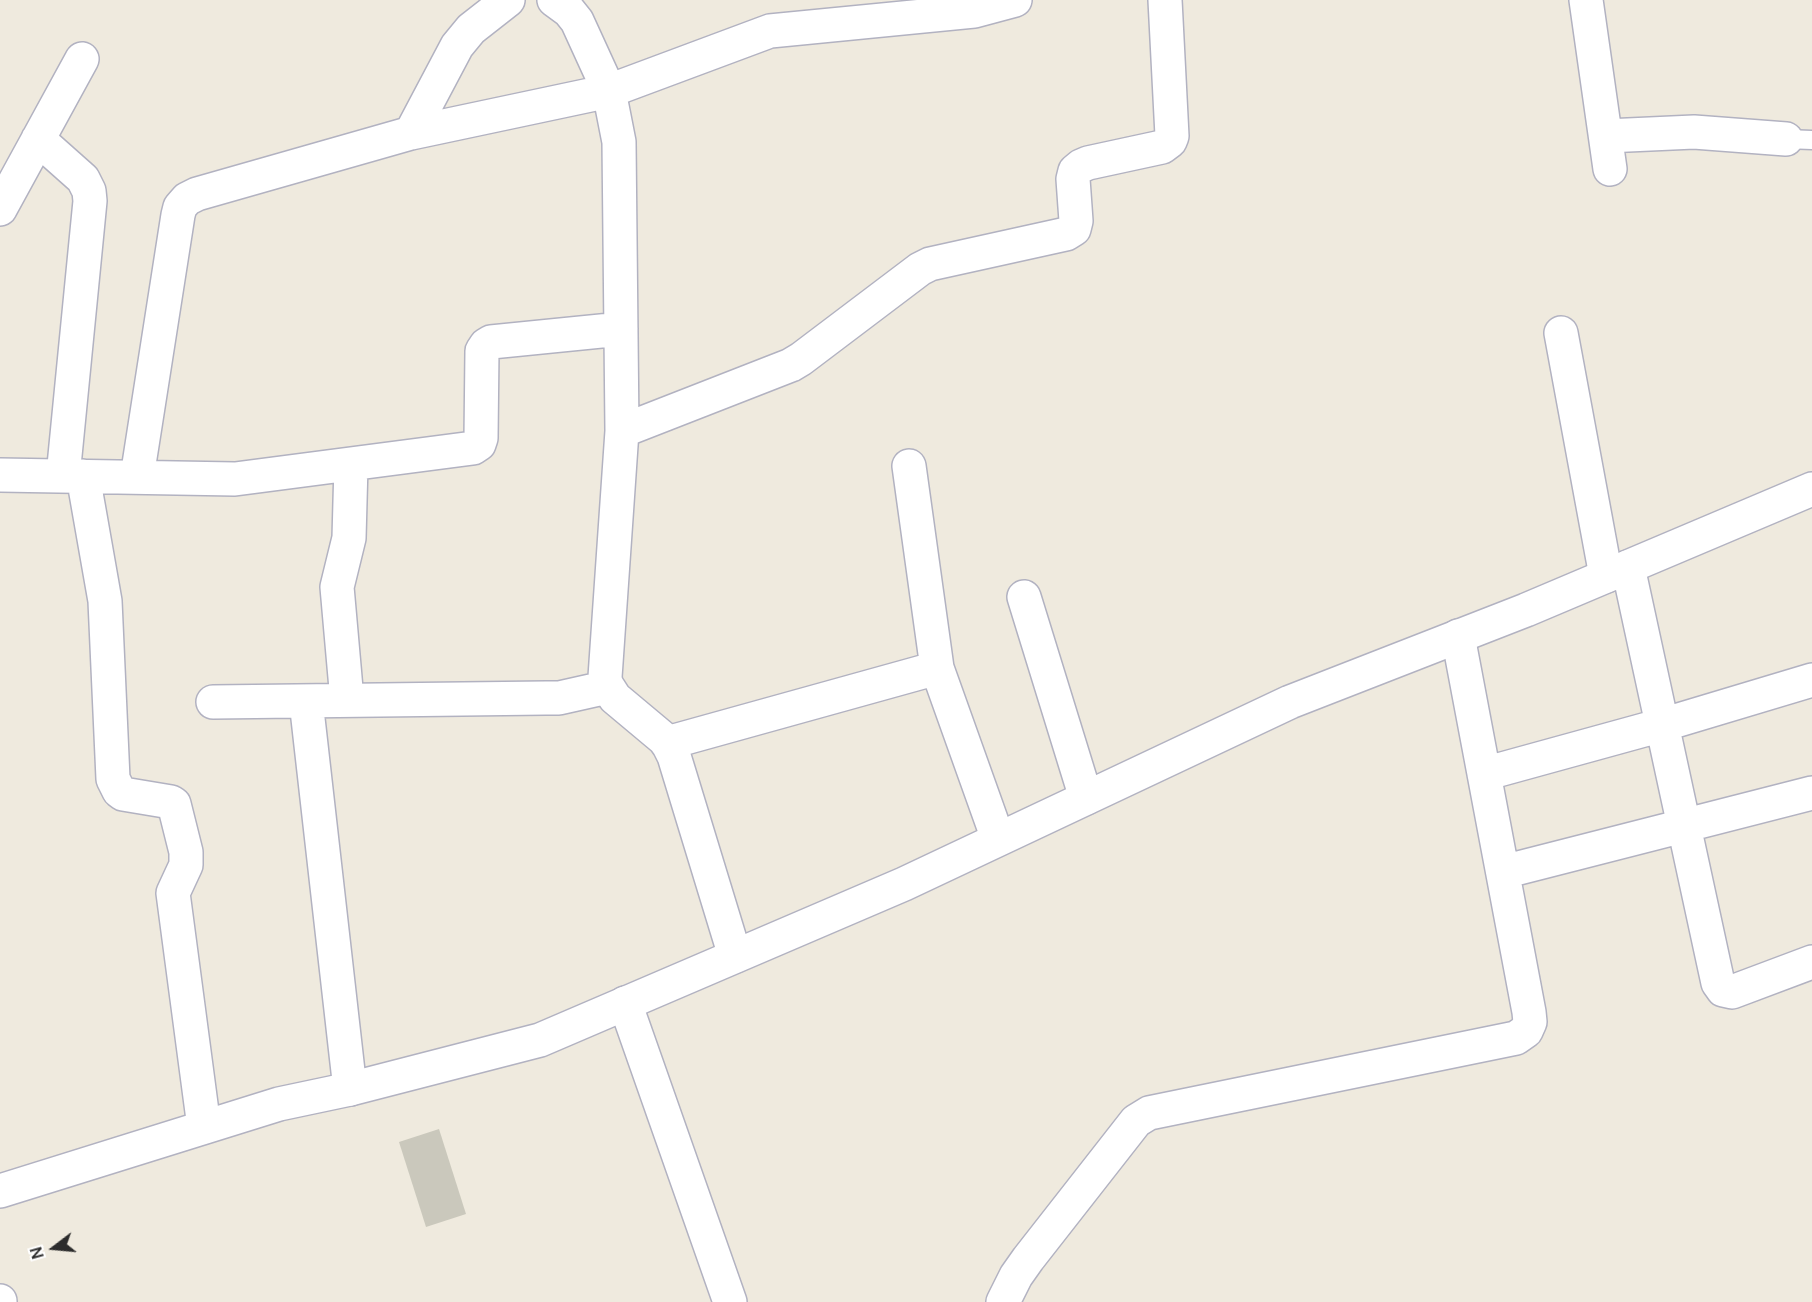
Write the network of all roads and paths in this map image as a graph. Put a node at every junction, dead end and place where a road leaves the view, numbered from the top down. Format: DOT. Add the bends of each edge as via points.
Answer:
graph roads {
  1 [pos="508,0"];
  2 [pos="554,0"];
  3 [pos="1015,0"];
  4 [pos="1165,0"];
  5 [pos="1586,0"];
  6 [pos="818,13"];
  7 [pos="82,59"];
  8 [pos="609,90"];
  9 [pos="411,133"];
  10 [pos="1606,136"];
  11 [pos="38,139"];
  12 [pos="1799,140"];
  13 [pos="1610,169"];
  14 [pos="0,209"];
  15 [pos="621,329"];
  16 [pos="1562,333"];
  17 [pos="622,431"];
  18 [pos="351,465"];
  19 [pos="909,466"];
  20 [pos="0,475"];
  21 [pos="73,476"];
  22 [pos="137,477"];
  23 [pos="1812,489"];
  24 [pos="1617,571"];
  25 [pos="1024,597"];
  26 [pos="1458,636"];
  27 [pos="937,668"];
  28 [pos="1812,680"];
  29 [pos="608,687"];
  30 [pos="347,700"];
  31 [pos="306,701"];
  32 [pos="213,702"];
  33 [pos="1662,725"];
  34 [pos="668,743"];
  35 [pos="1484,774"];
  36 [pos="1812,793"];
  37 [pos="1086,798"];
  38 [pos="1684,826"];
  39 [pos="998,839"];
  40 [pos="1503,872"];
  41 [pos="735,956"];
  42 [pos="1812,962"];
  43 [pos="626,1003"];
  44 [pos="350,1089"];
  45 [pos="204,1127"];
  46 [pos="0,1191"];
  47 [pos="730,1302"];
  48 [pos="1004,1302"];
  1 -- 9 [label="street" via="471,29 457,46"];
  2 -- 8 [label="street" via="577,21"];
  3 -- 6 [label="street" via="974,11"];
  4 -- 17 [label="street" via="1172,136 1162,147 1081,166 1073,179 1074,229 930,264 791,365"];
  5 -- 10 [label="street"];
  6 -- 8 [label="street"];
  7 -- 11 [label="street"];
  8 -- 9 [label="street"];
  8 -- 15 [label="street" via="619,142"];
  9 -- 22 [label="street" via="186,199 178,215"];
  10 -- 12 [label="street" via="1694,132"];
  10 -- 13 [label="street"];
  11 -- 14 [label="street"];
  11 -- 21 [label="street" via="83,179 89,191"];
  15 -- 17 [label="street"];
  15 -- 18 [label="street" via="491,342 482,351 479,444"];
  16 -- 24 [label="street"];
  17 -- 29 [label="street" via="605,677"];
  18 -- 22 [label="street" via="235,479"];
  18 -- 30 [label="street" via="349,538 337,587"];
  19 -- 27 [label="street"];
  20 -- 21 [label="street"];
  21 -- 22 [label="street"];
  21 -- 45 [label="street" via="105,601 113,779 123,794 174,804 186,852 186,865 173,893"];
  23 -- 24 [label="street"];
  24 -- 26 [label="street"];
  24 -- 33 [label="street"];
  25 -- 37 [label="street"];
  26 -- 35 [label="street"];
  26 -- 37 [label="street" via="1290,702"];
  27 -- 34 [label="street"];
  27 -- 39 [label="street"];
  28 -- 33 [label="street"];
  29 -- 30 [label="street" via="559,698"];
  29 -- 34 [label="street" via="615,698"];
  30 -- 31 [label="street"];
  31 -- 32 [label="street"];
  31 -- 44 [label="street"];
  33 -- 35 [label="street"];
  33 -- 38 [label="street"];
  34 -- 41 [label="street"];
  35 -- 40 [label="street"];
  36 -- 38 [label="street"];
  37 -- 39 [label="street"];
  38 -- 40 [label="street"];
  38 -- 42 [label="street" via="1718,983 1723,990 1732,992"];
  39 -- 41 [label="street"];
  40 -- 48 [label="street" via="1529,1012 1526,1031 1516,1038 1149,1113 1136,1121 1028,1259"];
  41 -- 43 [label="street"];
  43 -- 44 [label="street" via="540,1040"];
  43 -- 47 [label="street"];
  44 -- 45 [label="street" via="279,1104"];
  45 -- 46 [label="street"];
}
